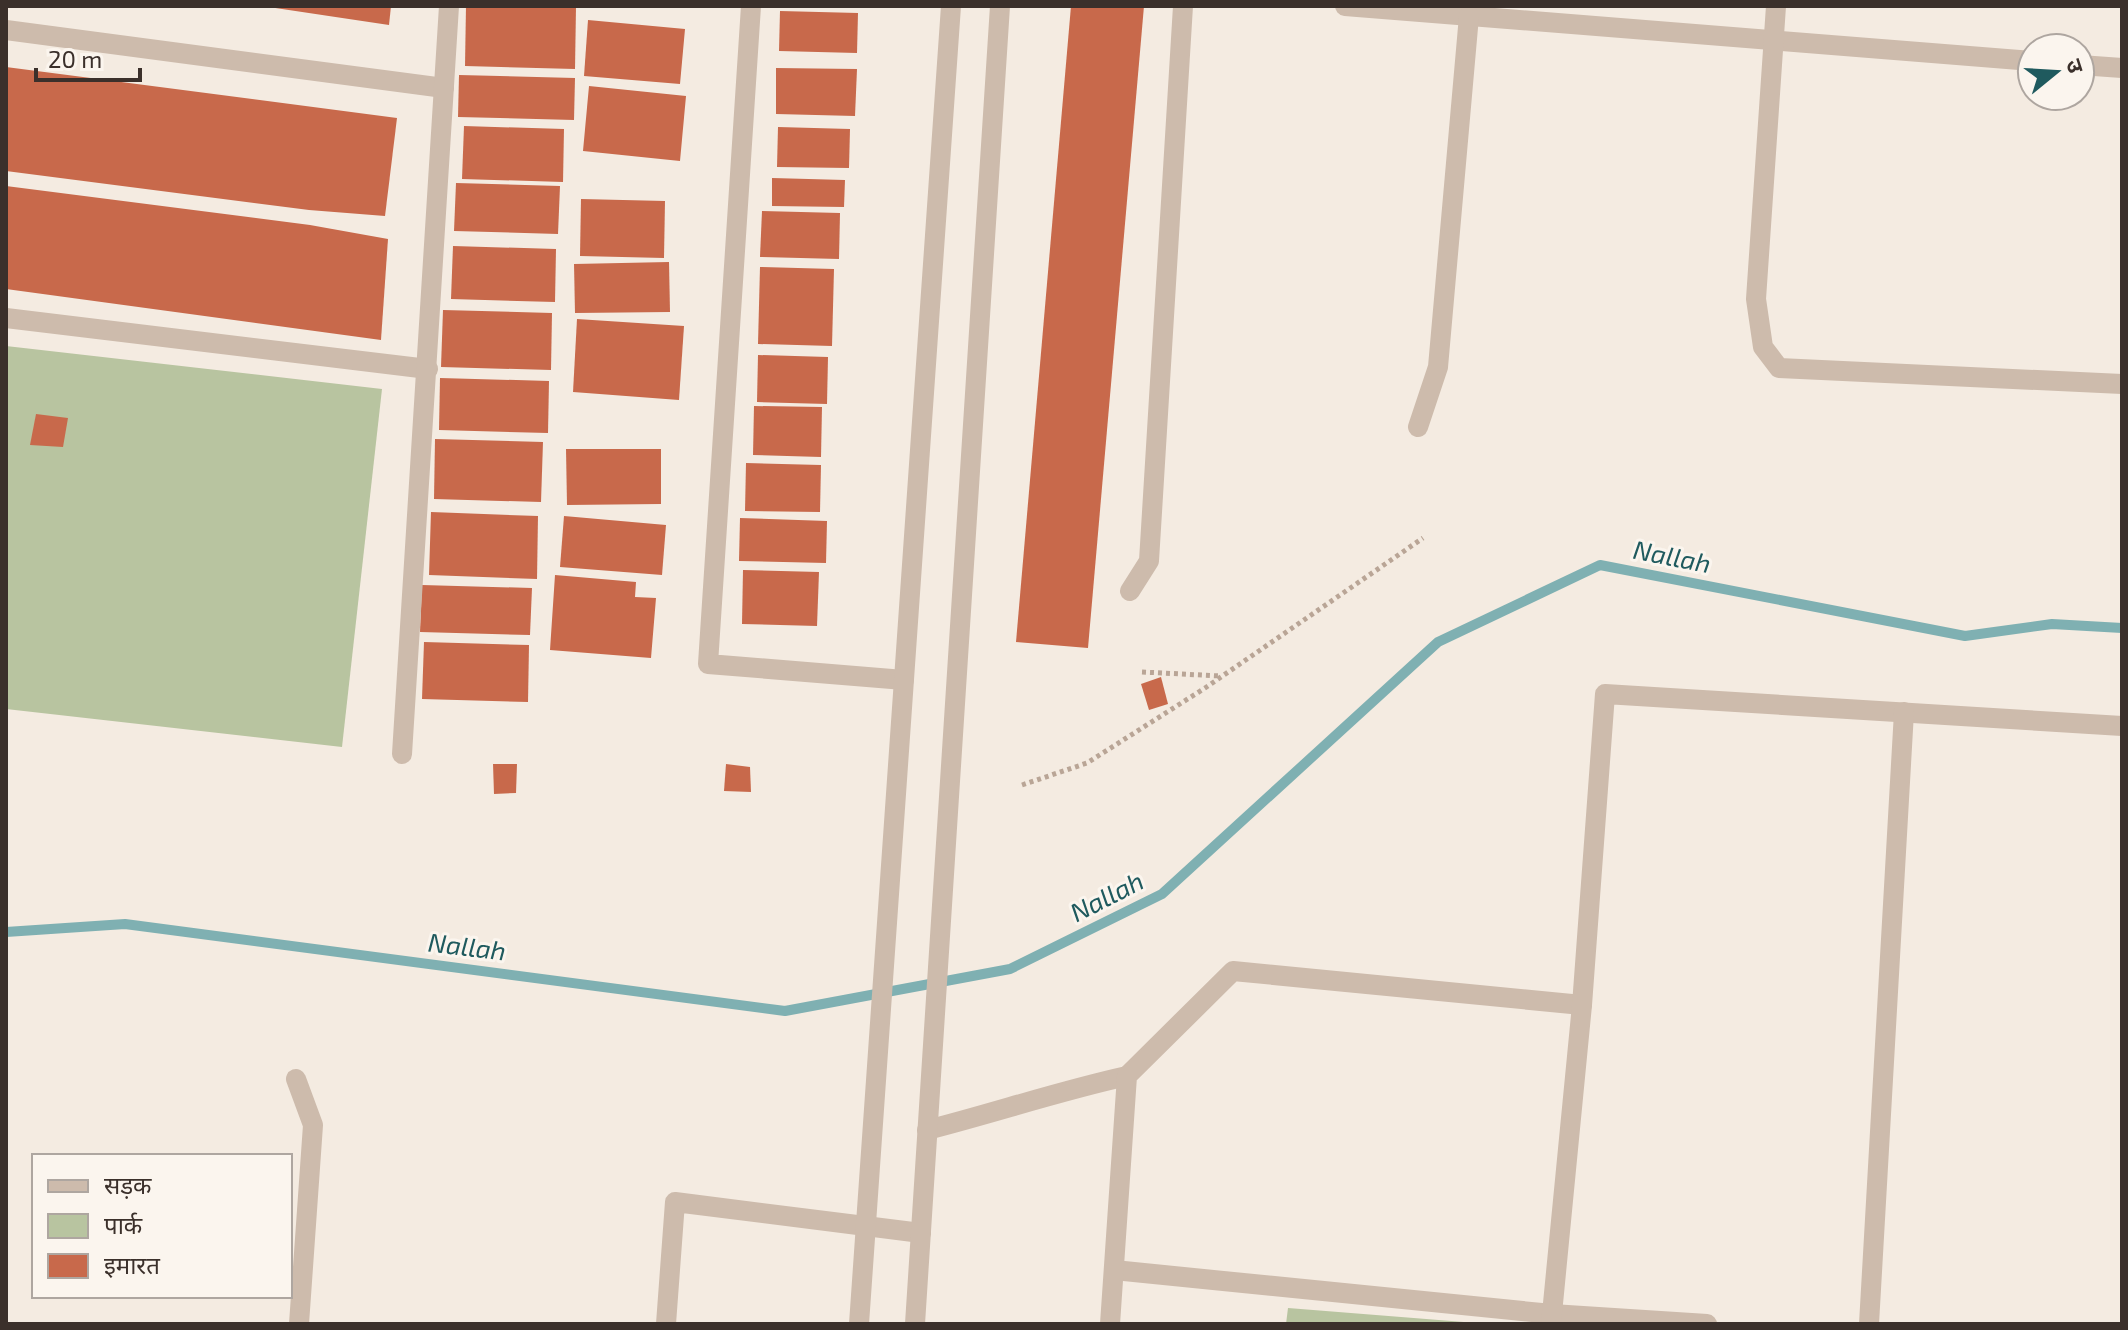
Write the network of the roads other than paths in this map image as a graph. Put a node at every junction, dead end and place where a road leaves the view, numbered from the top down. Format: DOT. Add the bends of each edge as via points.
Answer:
graph roads {
  1 [pos="449,6"];
  2 [pos="751,6"];
  3 [pos="951,6"];
  4 [pos="1000,6"];
  5 [pos="1183,6"];
  6 [pos="1345,6"];
  7 [pos="1776,6"];
  8 [pos="1469,16"];
  9 [pos="6,30"];
  10 [pos="1774,40"];
  11 [pos="2016,60"];
  12 [pos="2096,66"];
  13 [pos="2122,68"];
  14 [pos="444,88"];
  15 [pos="6,318"];
  16 [pos="428,369"];
  17 [pos="2122,384"];
  18 [pos="1418,427"];
  19 [pos="1130,591"];
  20 [pos="904,680"];
  21 [pos="1904,712"];
  22 [pos="2122,726"];
  23 [pos="402,754"];
  24 [pos="1582,1005"];
  25 [pos="1127,1076"];
  26 [pos="296,1079"];
  27 [pos="927,1130"];
  28 [pos="866,1226"];
  29 [pos="921,1233"];
  30 [pos="1114,1270"];
  31 [pos="1551,1319"];
  32 [pos="299,1324"];
  33 [pos="666,1324"];
  34 [pos="859,1324"];
  35 [pos="915,1324"];
  36 [pos="1110,1324"];
  37 [pos="1707,1324"];
  38 [pos="1869,1324"];
  1 -- 14 [label="street"];
  2 -- 20 [label="street" via="708,664"];
  3 -- 20 [label="street"];
  4 -- 27 [label="street"];
  5 -- 19 [label="street" via="1149,561"];
  6 -- 8 [label="street"];
  7 -- 10 [label="street"];
  8 -- 10 [label="street"];
  8 -- 18 [label="street" via="1438,367"];
  9 -- 14 [label="street"];
  10 -- 11 [label="street"];
  10 -- 17 [label="street" via="1756,299 1763,347 1779,368"];
  12 -- 13 [label="street"];
  14 -- 16 [label="street"];
  15 -- 16 [label="street"];
  16 -- 23 [label="street"];
  20 -- 28 [label="street"];
  21 -- 22 [label="street"];
  21 -- 24 [label="street" via="1605,694"];
  21 -- 38 [label="street"];
  24 -- 25 [label="street" via="1233,971"];
  24 -- 31 [label="street"];
  25 -- 27 [label="street"];
  25 -- 30 [label="street"];
  26 -- 32 [label="street" via="313,1125"];
  27 -- 29 [label="street"];
  28 -- 29 [label="street"];
  28 -- 33 [label="street" via="675,1202"];
  28 -- 34 [label="street"];
  29 -- 35 [label="street"];
  30 -- 31 [label="street"];
  30 -- 36 [label="street"];
  31 -- 37 [label="street"];
}
